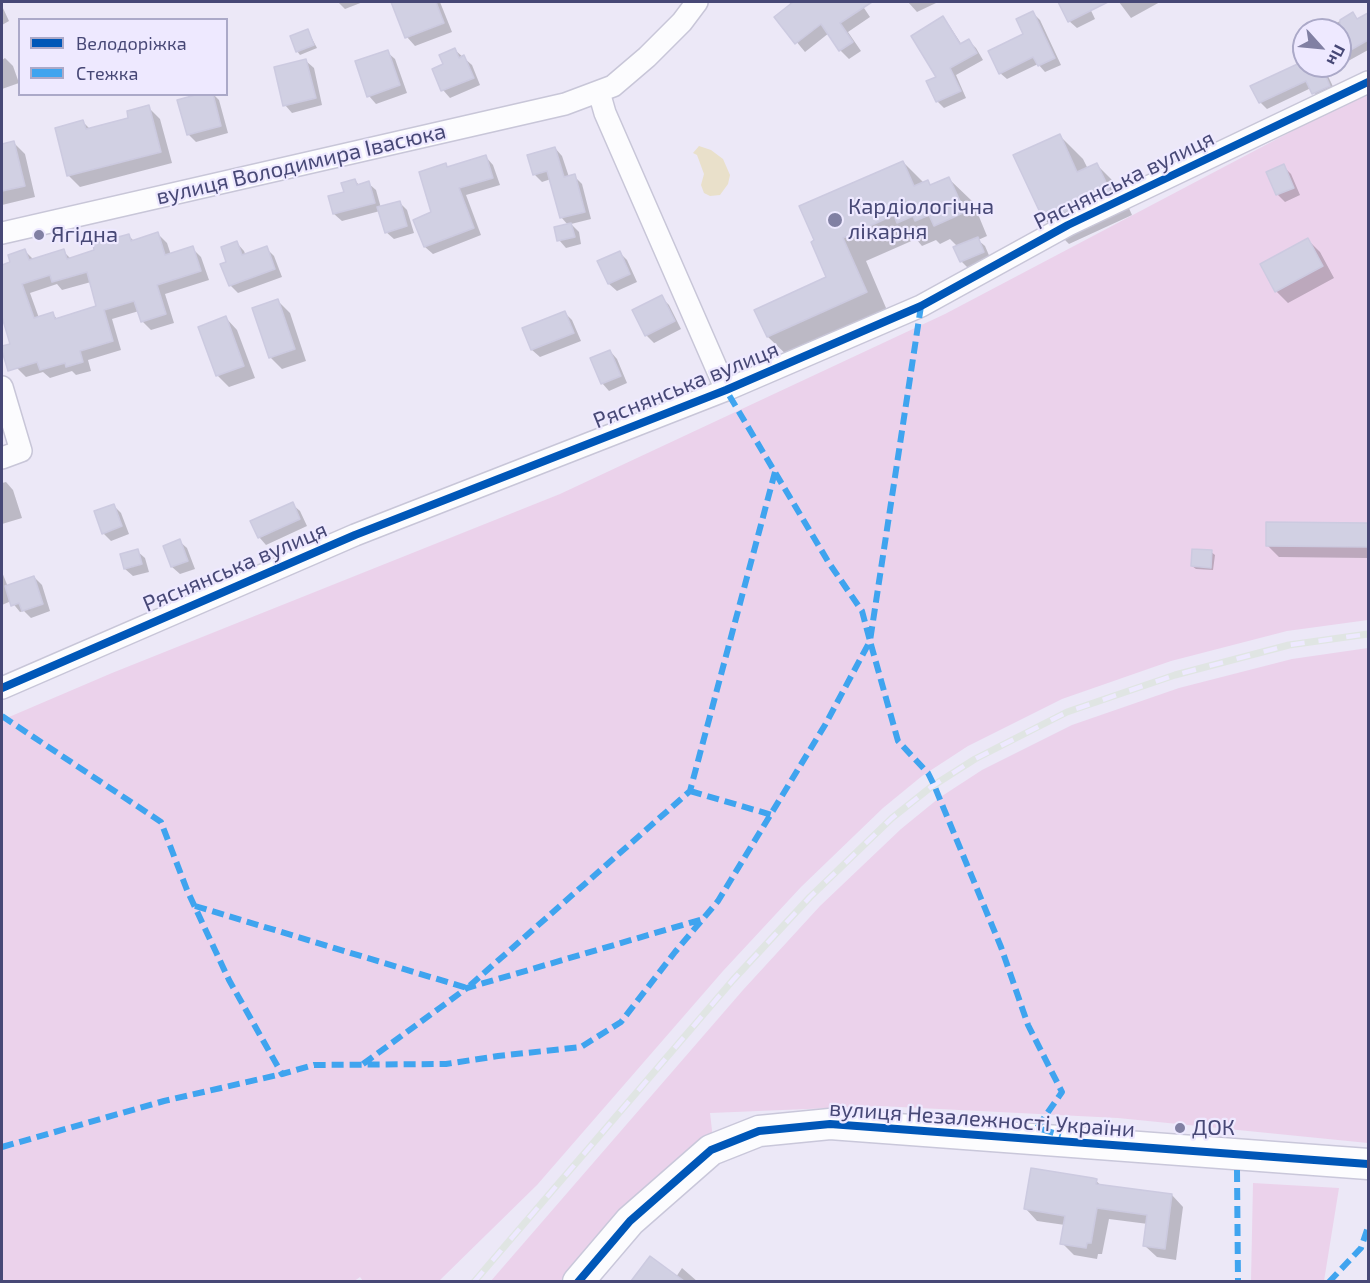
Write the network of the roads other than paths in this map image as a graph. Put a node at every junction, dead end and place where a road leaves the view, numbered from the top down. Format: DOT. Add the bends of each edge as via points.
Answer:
graph roads {
  1 [pos="697,2"];
  2 [pos="1368,82"];
  3 [pos="599,92"];
  4 [pos="2,233"];
  5 [pos="2,387"];
  6 [pos="726,390"];
  7 [pos="2,458"];
  8 [pos="2,688"];
  9 [pos="1368,1164"];
  10 [pos="578,1281"];
  1 -- 3 [label="street, вулиця Володимира Івасюка" via="647,57 613,86"];
  2 -- 6 [label="street, Ряснянська вулиця" via="1068,225 921,306"];
  3 -- 4 [label="street, вулиця Володимира Івасюка" via="565,104"];
  3 -- 6 [label="street, Ряснянська вулиця"];
  5 -- 7 [label="street" via="21,450"];
  6 -- 8 [label="street, Ряснянська вулиця" via="355,535"];
  9 -- 10 [label="main road, вулиця Незалежності України" via="830,1125 759,1131 711,1150 630,1221"];
}
